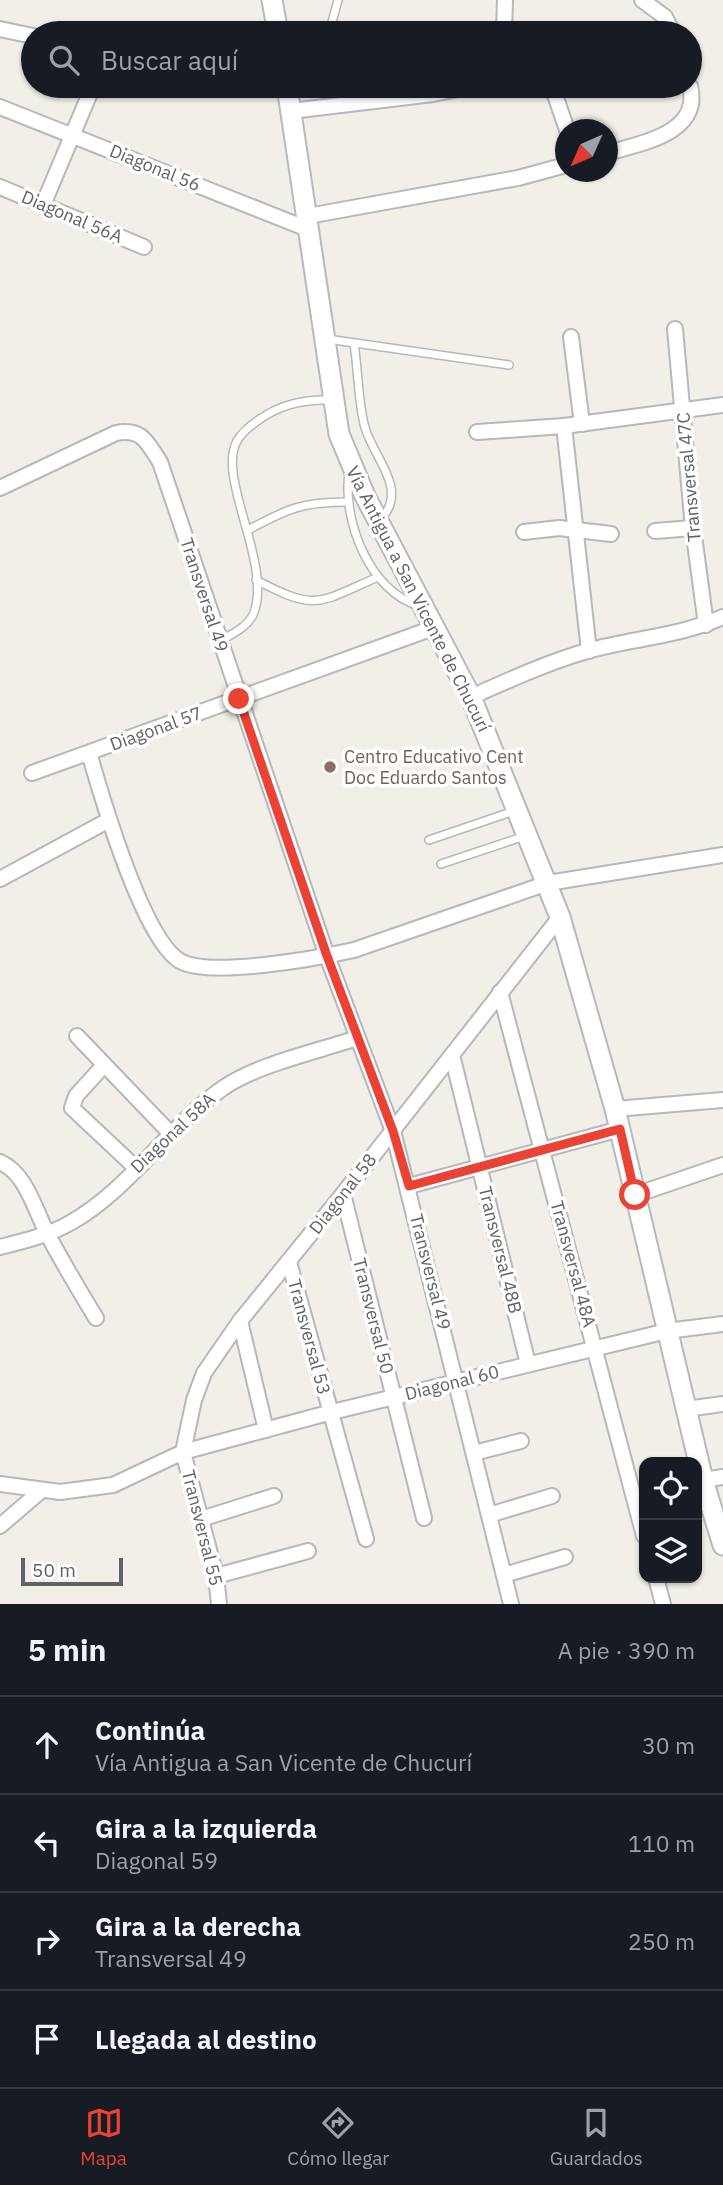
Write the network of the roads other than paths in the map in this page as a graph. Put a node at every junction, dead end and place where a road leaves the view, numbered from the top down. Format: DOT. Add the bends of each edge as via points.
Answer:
graph roads {
  1 [pos="272,0"];
  2 [pos="338,0"];
  3 [pos="505,0"];
  4 [pos="642,0"];
  5 [pos="276,21"];
  6 [pos="332,21"];
  7 [pos="504,21"];
  8 [pos="667,21"];
  9 [pos="0,29"];
  10 [pos="21,33"];
  11 [pos="88,98"];
  12 [pos="288,98"];
  13 [pos="400,98"];
  14 [pos="556,98"];
  15 [pos="689,98"];
  16 [pos="0,107"];
  17 [pos="291,111"];
  18 [pos="563,119"];
  19 [pos="72,135"];
  20 [pos="618,150"];
  21 [pos="555,168"];
  22 [pos="0,187"];
  23 [pos="43,205"];
  24 [pos="309,223"];
  25 [pos="144,247"];
  26 [pos="675,329"];
  27 [pos="571,337"];
  28 [pos="323,338"];
  29 [pos="354,343"];
  30 [pos="509,365"];
  31 [pos="332,400"];
  32 [pos="723,405"];
  33 [pos="683,412"];
  34 [pos="582,424"];
  35 [pos="564,426"];
  36 [pos="477,432"];
  37 [pos="350,466"];
  38 [pos="2,484"];
  39 [pos="346,502"];
  40 [pos="379,522"];
  41 [pos="693,528"];
  42 [pos="248,530"];
  43 [pos="655,531"];
  44 [pos="524,532"];
  45 [pos="578,533"];
  46 [pos="611,534"];
  47 [pos="378,577"];
  48 [pos="256,580"];
  49 [pos="426,607"];
  50 [pos="723,617"];
  51 [pos="706,625"];
  52 [pos="436,626"];
  53 [pos="220,642"];
  54 [pos="589,651"];
  55 [pos="471,697"];
  56 [pos="239,699"];
  57 [pos="89,753"];
  58 [pos="32,773"];
  59 [pos="518,810"];
  60 [pos="109,820"];
  61 [pos="529,835"];
  62 [pos="429,840"];
  63 [pos="723,855"];
  64 [pos="441,864"];
  65 [pos="0,879"];
  66 [pos="548,883"];
  67 [pos="560,916"];
  68 [pos="327,956"];
  69 [pos="500,992"];
  70 [pos="77,1036"];
  71 [pos="358,1038"];
  72 [pos="452,1055"];
  73 [pos="104,1065"];
  74 [pos="723,1100"];
  75 [pos="615,1109"];
  76 [pos="620,1129"];
  77 [pos="393,1131"];
  78 [pos="171,1134"];
  79 [pos="543,1150"];
  80 [pos="0,1162"];
  81 [pos="723,1165"];
  82 [pos="135,1168"];
  83 [pos="480,1168"];
  84 [pos="409,1186"];
  85 [pos="343,1194"];
  86 [pos="635,1195"];
  87 [pos="47,1233"];
  88 [pos="0,1247"];
  89 [pos="289,1262"];
  90 [pos="96,1318"];
  91 [pos="240,1321"];
  92 [pos="723,1324"];
  93 [pos="667,1331"];
  94 [pos="596,1349"];
  95 [pos="528,1364"];
  96 [pos="457,1382"];
  97 [pos="394,1398"];
  98 [pos="723,1404"];
  99 [pos="686,1409"];
  100 [pos="328,1413"];
  101 [pos="265,1430"];
  102 [pos="521,1441"];
  103 [pos="183,1452"];
  104 [pos="474,1453"];
  105 [pos="723,1477"];
  106 [pos="703,1480"];
  107 [pos="0,1483"];
  108 [pos="42,1490"];
  109 [pos="274,1496"];
  110 [pos="552,1496"];
  111 [pos="704,1507"];
  112 [pos="489,1515"];
  113 [pos="424,1518"];
  114 [pos="201,1519"];
  115 [pos="641,1520"];
  116 [pos="0,1526"];
  117 [pos="366,1538"];
  118 [pos="723,1545"];
  119 [pos="308,1551"];
  120 [pos="565,1557"];
  121 [pos="216,1576"];
  122 [pos="504,1576"];
  123 [pos="657,1583"];
  124 [pos="219,1604"];
  125 [pos="510,1604"];
  126 [pos="663,1604"];
  1 -- 5 [label="main road"];
  2 -- 6 [label="lane"];
  3 -- 7 [label="street"];
  4 -- 8 [label="street"];
  9 -- 10 [label="street"];
  11 -- 19 [label="street"];
  12 -- 17 [label="main road, Vía Antigua a San Vicente de Chucurí"];
  13 -- 17 [label="street"];
  14 -- 18 [label="street"];
  15 -- 20 [label="street" via="689,109 679,125 664,136"];
  16 -- 19 [label="street, Diagonal 56"];
  17 -- 24 [label="main road, Vía Antigua a San Vicente de Chucurí"];
  19 -- 23 [label="street"];
  19 -- 24 [label="street, Diagonal 56"];
  21 -- 24 [label="street"];
  22 -- 23 [label="street, Diagonal 56A"];
  23 -- 25 [label="street, Diagonal 56A"];
  24 -- 28 [label="main road, Vía Antigua a San Vicente de Chucurí"];
  26 -- 33 [label="street, Transversal 47C"];
  27 -- 34 [label="street"];
  28 -- 29 [label="lane"];
  28 -- 31 [label="main road, Vía Antigua a San Vicente de Chucurí"];
  29 -- 30 [label="lane"];
  29 -- 40 [label="lane" via="365,427 392,489 389,509"];
  31 -- 37 [label="main road, Vía Antigua a San Vicente de Chucurí"];
  31 -- 42 [label="lane" via="309,399 271,411 236,442 232,464"];
  32 -- 33 [label="street"];
  33 -- 34 [label="street"];
  33 -- 41 [label="street, Transversal 47C"];
  34 -- 35 [label="street"];
  35 -- 36 [label="street"];
  35 -- 45 [label="street"];
  37 -- 39 [label="lane"];
  37 -- 40 [label="main road, Vía Antigua a San Vicente de Chucurí"];
  38 -- 53 [label="street, Transversal 49" via="116,433 130,430 142,434 160,462"];
  39 -- 42 [label="lane" via="312,502"];
  39 -- 47 [label="lane"];
  40 -- 49 [label="main road, Vía Antigua a San Vicente de Chucurí"];
  41 -- 43 [label="street"];
  41 -- 51 [label="street, Transversal 47C"];
  42 -- 48 [label="lane"];
  44 -- 45 [label="street" via="559,528"];
  45 -- 46 [label="street"];
  45 -- 54 [label="street"];
  47 -- 48 [label="lane" via="322,601 307,602"];
  47 -- 49 [label="lane" via="398,597"];
  48 -- 53 [label="lane" via="253,615 242,629"];
  49 -- 52 [label="main road, Vía Antigua a San Vicente de Chucurí"];
  50 -- 51 [label="street"];
  51 -- 54 [label="street"];
  52 -- 55 [label="main road, Vía Antigua a San Vicente de Chucurí"];
  52 -- 56 [label="street, Diagonal 57"];
  53 -- 56 [label="street, Transversal 49"];
  54 -- 55 [label="street" via="532,669"];
  55 -- 59 [label="main road, Vía Antigua a San Vicente de Chucurí"];
  56 -- 57 [label="street, Diagonal 57"];
  56 -- 68 [label="street, Transversal 49"];
  57 -- 58 [label="street, Diagonal 57"];
  57 -- 60 [label="street"];
  59 -- 61 [label="main road, Vía Antigua a San Vicente de Chucurí"];
  59 -- 62 [label="lane"];
  60 -- 65 [label="street"];
  60 -- 68 [label="street" via="153,927 180,961 199,968 226,968"];
  61 -- 64 [label="lane"];
  61 -- 66 [label="main road, Vía Antigua a San Vicente de Chucurí"];
  63 -- 66 [label="street"];
  66 -- 67 [label="main road, Vía Antigua a San Vicente de Chucurí"];
  66 -- 68 [label="street"];
  67 -- 69 [label="street, Diagonal 58"];
  67 -- 75 [label="main road, Vía Antigua a San Vicente de Chucurí"];
  68 -- 71 [label="street, Transversal 49"];
  69 -- 72 [label="street, Diagonal 58"];
  69 -- 79 [label="street, Transversal 48A"];
  70 -- 73 [label="street"];
  71 -- 77 [label="street, Transversal 49"];
  71 -- 78 [label="street, Diagonal 58A" via="239,1078"];
  72 -- 77 [label="street, Diagonal 58"];
  72 -- 83 [label="street, Transversal 48B"];
  73 -- 78 [label="street"];
  73 -- 82 [label="street" via="76,1096 72,1108"];
  74 -- 75 [label="street"];
  75 -- 76 [label="main road, Vía Antigua a San Vicente de Chucurí"];
  76 -- 79 [label="street"];
  76 -- 86 [label="main road, Vía Antigua a San Vicente de Chucurí"];
  77 -- 84 [label="street, Transversal 49"];
  77 -- 85 [label="street, Diagonal 58"];
  78 -- 82 [label="street, Diagonal 58A"];
  79 -- 83 [label="street"];
  79 -- 94 [label="street, Transversal 48A"];
  80 -- 87 [label="street" via="18,1177"];
  81 -- 86 [label="street"];
  82 -- 87 [label="street, Diagonal 58A" via="99,1203"];
  83 -- 84 [label="street"];
  83 -- 95 [label="street, Transversal 48B"];
  84 -- 96 [label="street, Transversal 49"];
  85 -- 89 [label="street, Diagonal 58"];
  85 -- 97 [label="street, Transversal 50"];
  86 -- 93 [label="main road, Vía Antigua a San Vicente de Chucurí"];
  87 -- 88 [label="street, Diagonal 58A"];
  87 -- 90 [label="street"];
  89 -- 91 [label="street, Diagonal 58"];
  89 -- 100 [label="street, Transversal 53"];
  91 -- 101 [label="street"];
  91 -- 103 [label="street, Diagonal 58" via="204,1373"];
  92 -- 93 [label="street, Diagonal 60"];
  93 -- 94 [label="street, Diagonal 60"];
  93 -- 99 [label="main road, Vía Antigua a San Vicente de Chucurí"];
  94 -- 95 [label="street, Diagonal 60"];
  94 -- 115 [label="street, Transversal 48A"];
  95 -- 96 [label="street, Diagonal 60"];
  96 -- 97 [label="street, Diagonal 60"];
  96 -- 104 [label="street, Transversal 49"];
  97 -- 100 [label="street, Diagonal 60"];
  97 -- 113 [label="street, Transversal 50"];
  98 -- 99 [label="street"];
  99 -- 106 [label="main road, Vía Antigua a San Vicente de Chucurí"];
  100 -- 101 [label="street, Diagonal 60"];
  100 -- 117 [label="street"];
  101 -- 103 [label="street, Diagonal 60"];
  102 -- 104 [label="street"];
  103 -- 108 [label="street, Diagonal 60" via="113,1485"];
  103 -- 114 [label="street, Transversal 55"];
  104 -- 112 [label="street, Transversal 49"];
  105 -- 106 [label="street"];
  106 -- 111 [label="main road, Vía Antigua a San Vicente de Chucurí"];
  107 -- 108 [label="street, Diagonal 60"];
  108 -- 116 [label="street"];
  109 -- 114 [label="street"];
  110 -- 112 [label="street"];
  111 -- 118 [label="main road, Vía Antigua a San Vicente de Chucurí"];
  112 -- 122 [label="street, Transversal 49"];
  114 -- 121 [label="street, Transversal 55"];
  119 -- 121 [label="street"];
  120 -- 122 [label="street"];
  121 -- 124 [label="street, Transversal 55"];
  122 -- 125 [label="street, Transversal 49"];
  123 -- 126 [label="street"];
}
